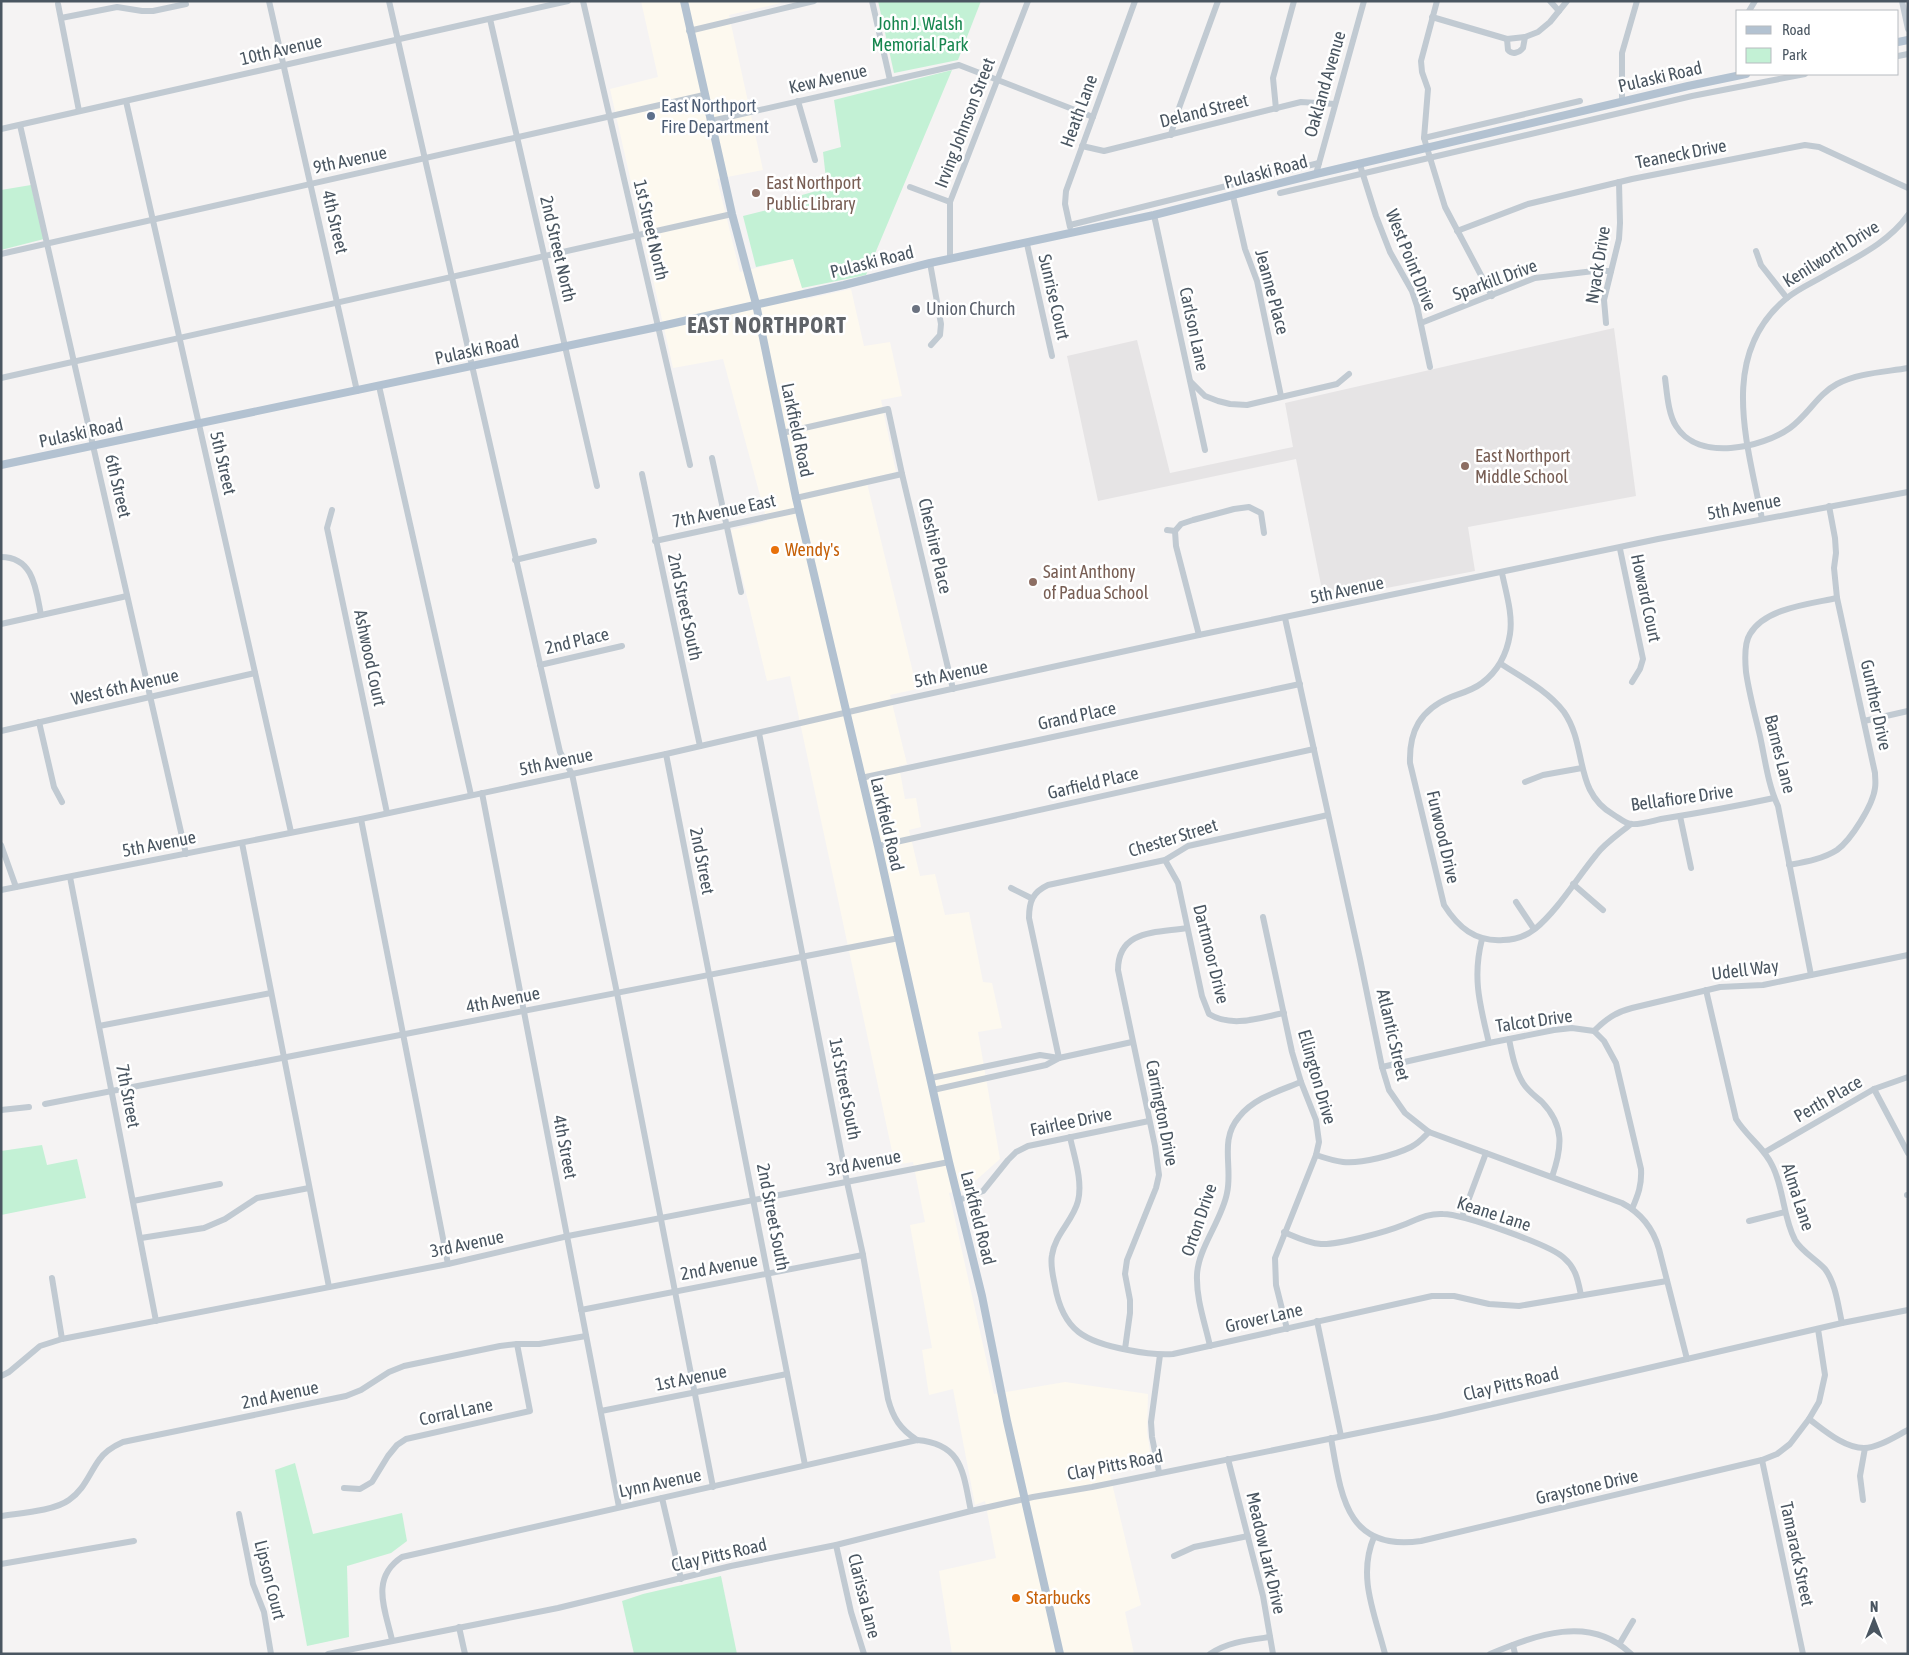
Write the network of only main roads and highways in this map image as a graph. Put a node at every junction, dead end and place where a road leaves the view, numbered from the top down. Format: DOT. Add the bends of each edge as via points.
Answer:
graph roads {
  1 [pos="684,1"];
  2 [pos="1741,75"];
  3 [pos="756,304"];
  4 [pos="1,465"];
  5 [pos="1060,1654"];
  1 -- 3 [label="main road, Larkfield Road" via="732,214"];
  2 -- 3 [label="main road, Pulaski Road" via="1154,215 1070,229 1027,244"];
  3 -- 4 [label="main road, Pulaski Road"];
  3 -- 5 [label="main road, Larkfield Road" via="798,510 982,1296"];
}
